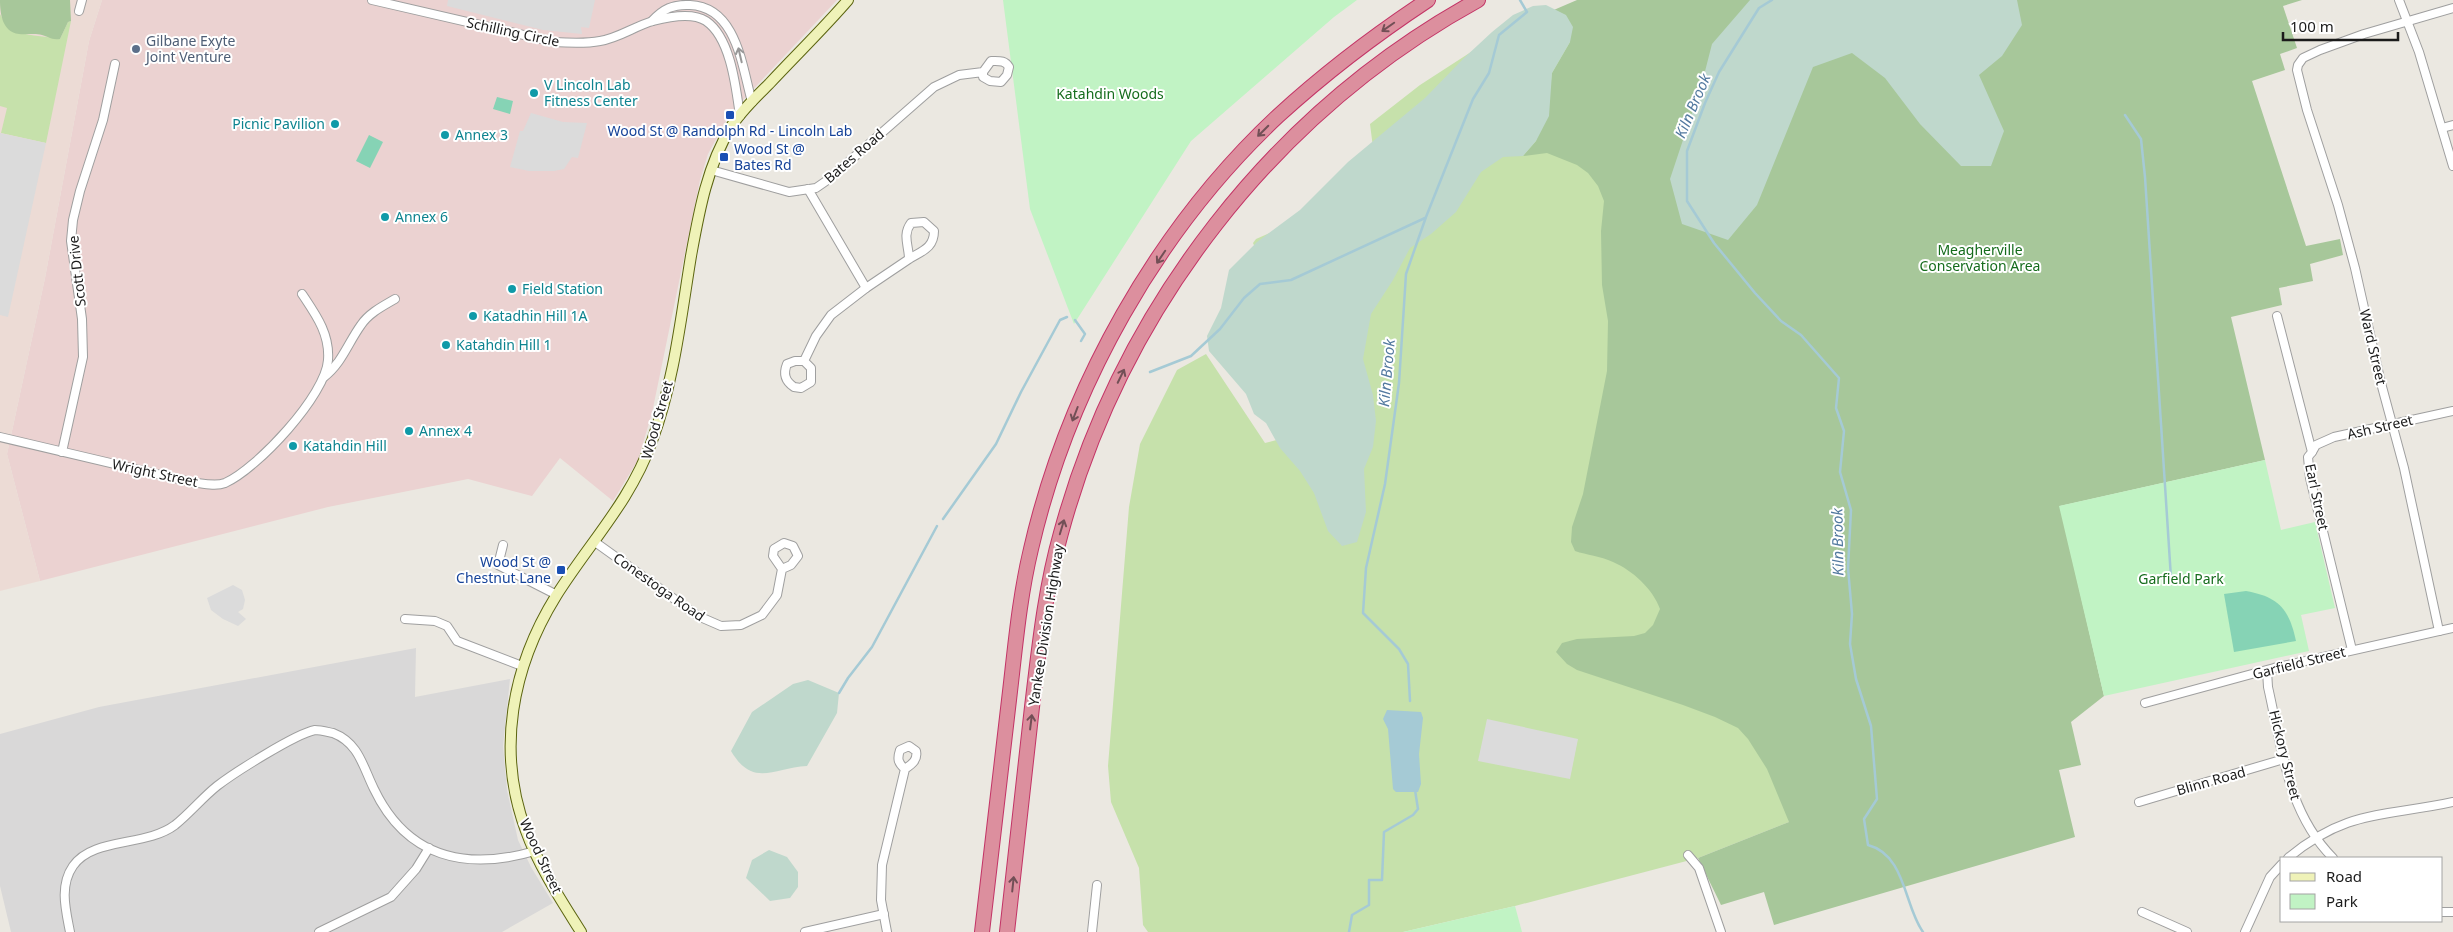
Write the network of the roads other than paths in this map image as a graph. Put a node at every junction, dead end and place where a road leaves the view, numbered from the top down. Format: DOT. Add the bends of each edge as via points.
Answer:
graph roads {
  1 [pos="82,0"];
  2 [pos="372,0"];
  3 [pos="848,0"];
  4 [pos="1428,0"];
  5 [pos="1478,0"];
  6 [pos="2399,0"];
  7 [pos="2453,8"];
  8 [pos="79,11"];
  9 [pos="652,21"];
  10 [pos="2408,22"];
  11 [pos="115,64"];
  12 [pos="982,72"];
  13 [pos="752,102"];
  14 [pos="740,116"];
  15 [pos="2453,125"];
  16 [pos="2442,128"];
  17 [pos="2453,166"];
  18 [pos="711,170"];
  19 [pos="808,190"];
  20 [pos="909,259"];
  21 [pos="866,288"];
  22 [pos="302,294"];
  23 [pos="395,299"];
  24 [pos="2277,316"];
  25 [pos="804,361"];
  26 [pos="324,377"];
  27 [pos="2453,411"];
  28 [pos="2393,424"];
  29 [pos="0,437"];
  30 [pos="62,452"];
  31 [pos="2312,452"];
  32 [pos="595,542"];
  33 [pos="503,545"];
  34 [pos="782,569"];
  35 [pos="557,595"];
  36 [pos="406,619"];
  37 [pos="2453,628"];
  38 [pos="2439,631"];
  39 [pos="2352,650"];
  40 [pos="522,666"];
  41 [pos="2267,671"];
  42 [pos="2145,703"];
  43 [pos="2284,759"];
  44 [pos="905,769"];
  45 [pos="2139,802"];
  46 [pos="2453,802"];
  47 [pos="2316,837"];
  48 [pos="428,848"];
  49 [pos="535,851"];
  50 [pos="1688,855"];
  51 [pos="2289,857"];
  52 [pos="2332,857"];
  53 [pos="2280,866"];
  54 [pos="1096,885"];
  55 [pos="2142,912"];
  56 [pos="884,914"];
  57 [pos="70,932"];
  58 [pos="319,932"];
  59 [pos="581,932"];
  60 [pos="806,932"];
  61 [pos="887,932"];
  62 [pos="982,932"];
  63 [pos="1007,932"];
  64 [pos="1092,932"];
  65 [pos="1721,932"];
  66 [pos="2187,932"];
  67 [pos="2245,932"];
  1 -- 8 [label="street"];
  2 -- 9 [label="street, Schilling Circle" via="568,43 600,41"];
  3 -- 13 [label="street, Wood Street"];
  4 -- 62 [label="highway, Yankee Division Highway, one-way" via="1362,45 1313,85 1277,117 1225,173 1177,232 1142,284 1084,393 1057,460 1030,551 1017,627"];
  63 -- 5 [label="highway, Yankee Division Highway, one-way" via="1038,657 1060,533 1091,442 1131,354 1204,238 1288,143 1360,78"];
  6 -- 10 [label="street"];
  7 -- 10 [label="street"];
  13 -- 9 [label="street, Schilling Circle, one-way" via="738,46 730,28 719,17 694,5 680,5 667,8"];
  9 -- 14 [label="street, Schilling Circle" via="691,17 705,20 715,29 728,58"];
  10 -- 16 [label="street"];
  10 -- 28 [label="street, Ward Street" via="2320,50 2303,58 2298,66 2307,110 2355,268"];
  11 -- 30 [label="street, Scott Drive" via="103,120 73,220 71,241 82,319 83,357"];
  12 -- 19 [label="street, Bates Road" via="959,75 934,87 829,179"];
  13 -- 14 [label="street, Wood Street"];
  14 -- 18 [label="street, Wood Street"];
  15 -- 16 [label="street"];
  16 -- 17 [label="street"];
  18 -- 19 [label="street, Bates Road" via="789,192"];
  18 -- 32 [label="street, Wood Street" via="698,217 668,382 654,437 628,494"];
  19 -- 21 [label="street"];
  20 -- 20 [label="street" via="907,228 911,223 924,222 934,231 934,238 925,250"];
  20 -- 21 [label="street"];
  21 -- 25 [label="street" via="831,315"];
  22 -- 26 [label="street, Wright Street" via="321,321 326,336 328,360"];
  23 -- 26 [label="street" via="361,324 338,364"];
  24 -- 31 [label="street, Earl Street"];
  26 -- 30 [label="street, Wright Street" via="287,430 236,477 223,484 191,482"];
  27 -- 28 [label="street, Ash Street"];
  28 -- 31 [label="street, Ash Street" via="2334,437 2316,445"];
  28 -- 38 [label="street, Ward Street"];
  29 -- 30 [label="street, Wright Street"];
  31 -- 39 [label="street, Earl Street" via="2308,457 2310,478"];
  32 -- 34 [label="street, Conestoga Road" via="698,616 721,626 742,625 762,615 777,594"];
  32 -- 35 [label="street, Wood Street"];
  33 -- 35 [label="street" via="498,565"];
  35 -- 40 [label="street, Wood Street"];
  36 -- 40 [label="street" via="435,621 447,626 457,641"];
  37 -- 38 [label="street, Garfield Street"];
  38 -- 39 [label="street, Garfield Street"];
  39 -- 41 [label="street, Garfield Street"];
  40 -- 49 [label="street, Wood Street" via="512,717 510,749 519,807"];
  41 -- 42 [label="street, Garfield Street"];
  41 -- 43 [label="street, Hickory Street"];
  43 -- 45 [label="street, Blinn Road"];
  43 -- 47 [label="street, Hickory Street" via="2290,788 2301,816"];
  44 -- 56 [label="street" via="882,865"];
  46 -- 47 [label="street" via="2373,815"];
  47 -- 51 [label="street"];
  47 -- 52 [label="street, Hickory Street"];
  48 -- 49 [label="street" via="459,859 482,861 508,859"];
  48 -- 57 [label="street" via="385,812 356,748 345,738 317,730 300,735 218,785 175,825 141,840 86,853 73,866 64,892"];
  48 -- 58 [label="street" via="416,869 391,897"];
  49 -- 59 [label="street, Wood Street"];
  50 -- 65 [label="street" via="1699,868"];
  53 -- 67 [label="street" via="2270,877"];
  54 -- 64 [label="street"];
  55 -- 66 [label="street"];
  56 -- 60 [label="street"];
  56 -- 61 [label="street"];
}
